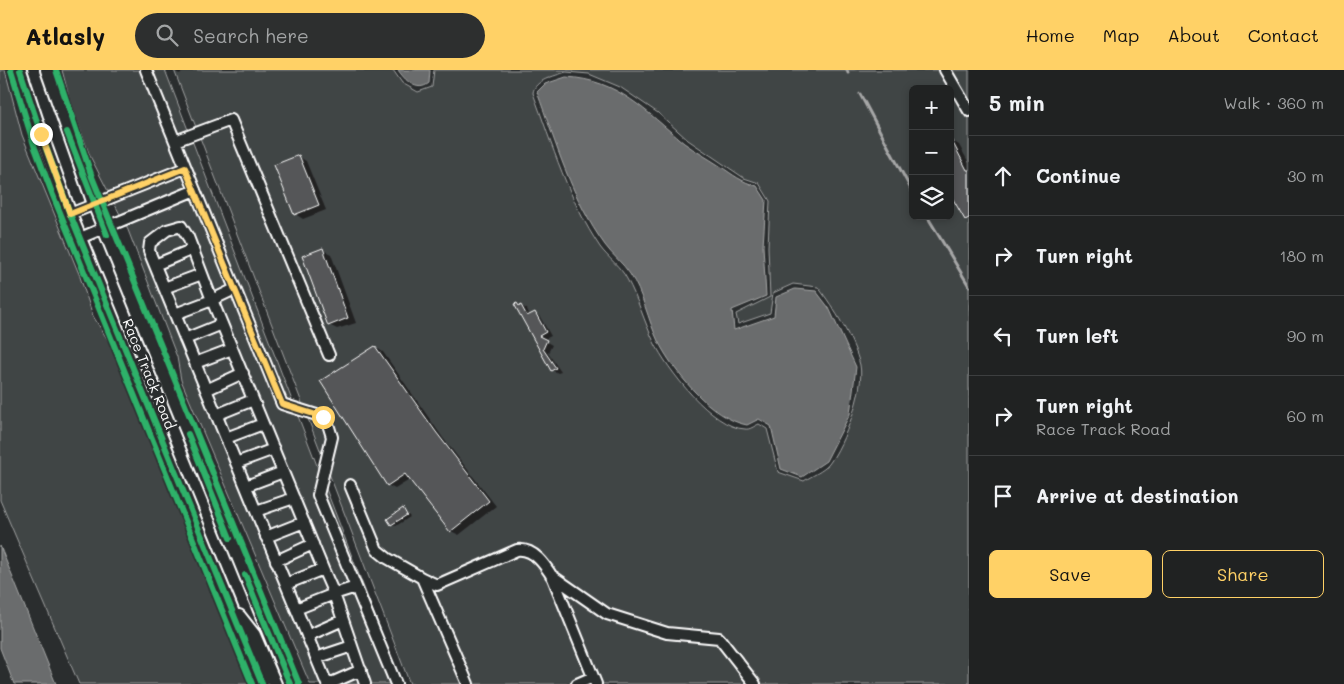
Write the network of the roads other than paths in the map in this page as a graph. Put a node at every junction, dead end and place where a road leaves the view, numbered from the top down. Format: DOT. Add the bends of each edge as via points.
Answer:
graph roads {
  1 [pos="20,70"];
  2 [pos="47,70"];
  3 [pos="146,70"];
  4 [pos="945,70"];
  5 [pos="969,111"];
  6 [pos="175,142"];
  7 [pos="185,168"];
  8 [pos="195,190"];
  9 [pos="94,204"];
  10 [pos="70,214"];
  11 [pos="104,227"];
  12 [pos="80,238"];
  13 [pos="193,249"];
  14 [pos="155,265"];
  15 [pos="202,274"];
  16 [pos="164,288"];
  17 [pos="235,289"];
  18 [pos="212,300"];
  19 [pos="175,314"];
  20 [pos="222,324"];
  21 [pos="185,339"];
  22 [pos="232,349"];
  23 [pos="329,355"];
  24 [pos="195,363"];
  25 [pos="242,374"];
  26 [pos="206,390"];
  27 [pos="254,400"];
  28 [pos="216,415"];
  29 [pos="263,424"];
  30 [pos="226,438"];
  31 [pos="274,449"];
  32 [pos="236,463"];
  33 [pos="283,472"];
  34 [pos="350,485"];
  35 [pos="246,486"];
  36 [pos="294,498"];
  37 [pos="256,511"];
  38 [pos="304,522"];
  39 [pos="266,537"];
  40 [pos="313,544"];
  41 [pos="276,561"];
  42 [pos="323,569"];
  43 [pos="551,575"];
  44 [pos="422,578"];
  45 [pos="286,584"];
  46 [pos="356,587"];
  47 [pos="334,594"];
  48 [pos="231,606"];
  49 [pos="296,610"];
  50 [pos="343,620"];
  51 [pos="307,636"];
  52 [pos="352,646"];
  53 [pos="316,658"];
  54 [pos="360,670"];
  55 [pos="595,681"];
  56 [pos="262,684"];
  57 [pos="275,684"];
  58 [pos="290,684"];
  59 [pos="328,684"];
  60 [pos="365,684"];
  61 [pos="396,684"];
  62 [pos="468,684"];
  63 [pos="577,684"];
  64 [pos="755,684"];
  1 -- 10 [label="main road, Race Track Road"];
  2 -- 9 [label="main road, Race Track Road" via="72,149"];
  3 -- 6 [label="lane"];
  4 -- 5 [label="lane"];
  6 -- 7 [label="lane"];
  6 -- 23 [label="lane" via="232,120"];
  7 -- 8 [label="lane"];
  7 -- 9 [label="lane"];
  8 -- 11 [label="lane"];
  8 -- 17 [label="lane"];
  9 -- 10 [label="lane"];
  9 -- 11 [label="main road, Race Track Road"];
  10 -- 12 [label="main road, Race Track Road"];
  11 -- 12 [label="lane"];
  11 -- 58 [label="main road, Race Track Road"];
  12 -- 48 [label="main road, Race Track Road"];
  13 -- 14 [label="lane"];
  13 -- 14 [label="lane" via="182,226 167,230 150,243 149,251"];
  13 -- 15 [label="lane"];
  14 -- 16 [label="lane"];
  15 -- 16 [label="lane"];
  15 -- 18 [label="lane"];
  16 -- 19 [label="lane"];
  17 -- 18 [label="lane"];
  17 -- 46 [label="lane" via="282,404 323,417 328,424 332,437 318,496"];
  18 -- 19 [label="lane"];
  18 -- 20 [label="lane"];
  19 -- 21 [label="lane"];
  20 -- 21 [label="lane"];
  20 -- 22 [label="lane"];
  21 -- 24 [label="lane"];
  22 -- 24 [label="lane"];
  22 -- 25 [label="lane"];
  24 -- 26 [label="lane"];
  25 -- 26 [label="lane"];
  25 -- 27 [label="lane"];
  26 -- 28 [label="lane"];
  27 -- 28 [label="lane"];
  27 -- 29 [label="lane"];
  28 -- 30 [label="lane"];
  29 -- 30 [label="lane"];
  29 -- 31 [label="lane"];
  30 -- 32 [label="lane"];
  31 -- 32 [label="lane"];
  31 -- 33 [label="lane"];
  32 -- 35 [label="lane"];
  33 -- 35 [label="lane"];
  33 -- 36 [label="lane"];
  34 -- 44 [label="lane" via="377,550"];
  35 -- 37 [label="lane"];
  36 -- 37 [label="lane"];
  36 -- 38 [label="lane"];
  37 -- 39 [label="lane"];
  38 -- 39 [label="lane"];
  38 -- 40 [label="lane"];
  39 -- 41 [label="lane"];
  40 -- 41 [label="lane"];
  40 -- 42 [label="lane"];
  41 -- 45 [label="lane"];
  42 -- 45 [label="lane"];
  42 -- 47 [label="lane"];
  43 -- 44 [label="lane" via="536,556 525,549 437,585"];
  43 -- 55 [label="lane"];
  43 -- 64 [label="lane" via="607,614 667,633 719,638"];
  44 -- 62 [label="lane"];
  45 -- 49 [label="lane"];
  46 -- 47 [label="lane"];
  46 -- 61 [label="lane"];
  47 -- 49 [label="lane"];
  47 -- 50 [label="lane"];
  48 -- 56 [label="main road, Race Track Road"];
  48 -- 57 [label="main road" via="254,635"];
  49 -- 51 [label="lane"];
  50 -- 51 [label="lane"];
  50 -- 52 [label="lane"];
  51 -- 53 [label="lane"];
  52 -- 53 [label="lane"];
  52 -- 54 [label="lane"];
  53 -- 59 [label="lane"];
  54 -- 59 [label="lane"];
  54 -- 60 [label="lane"];
  55 -- 63 [label="lane"];
}
